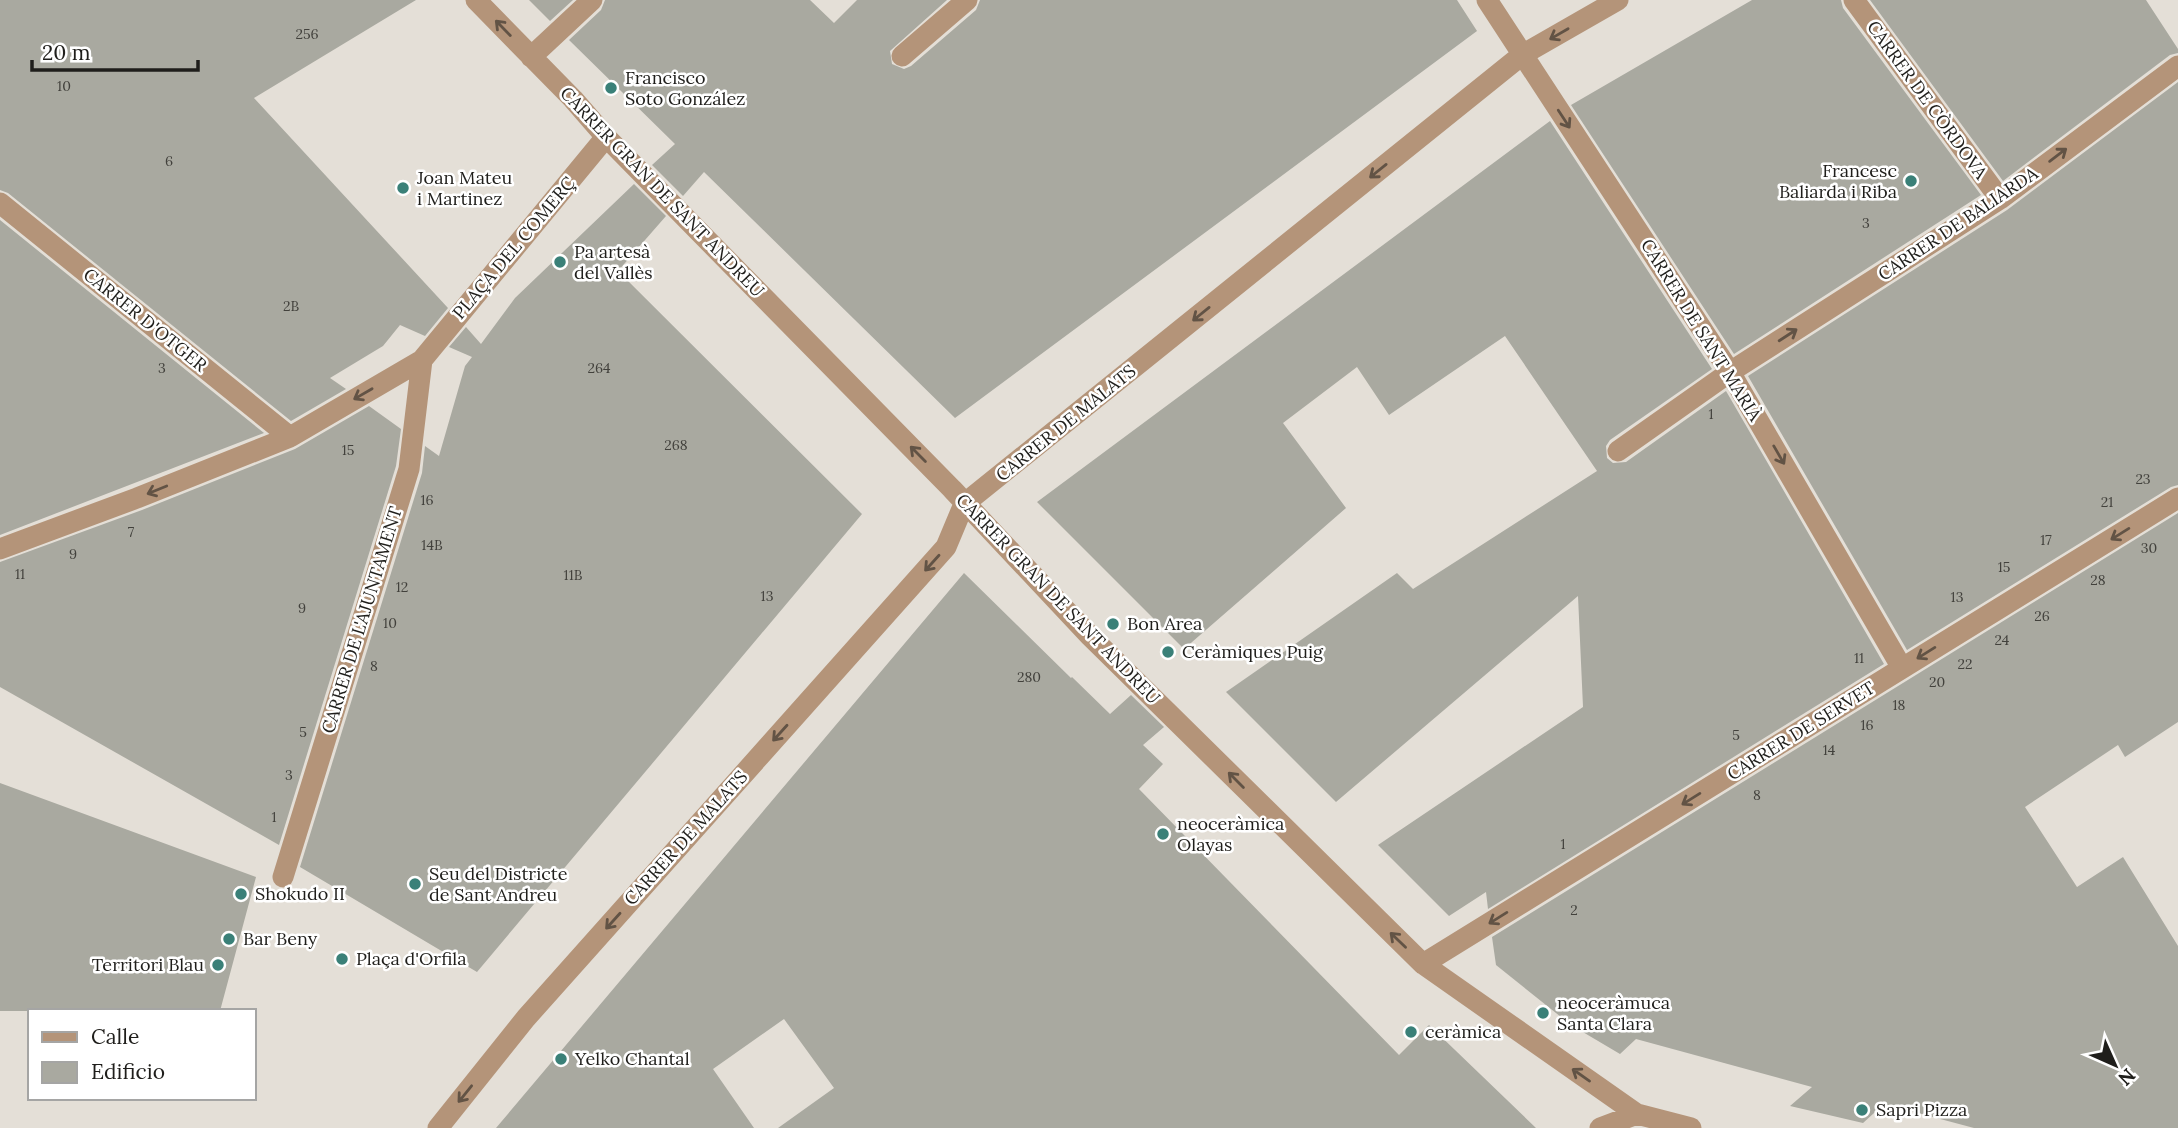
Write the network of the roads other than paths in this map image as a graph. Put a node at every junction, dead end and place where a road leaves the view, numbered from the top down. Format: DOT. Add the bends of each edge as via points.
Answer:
graph roads {
  1 [pos="476,0"];
  2 [pos="592,0"];
  3 [pos="967,0"];
  4 [pos="1487,0"];
  5 [pos="1618,0"];
  6 [pos="1854,0"];
  7 [pos="1522,55"];
  8 [pos="902,56"];
  9 [pos="531,57"];
  10 [pos="2178,66"];
  11 [pos="606,137"];
  12 [pos="2000,199"];
  13 [pos="0,203"];
  14 [pos="422,360"];
  15 [pos="1730,372"];
  16 [pos="290,437"];
  17 [pos="1618,450"];
  18 [pos="2178,498"];
  19 [pos="964,504"];
  20 [pos="0,550"];
  21 [pos="1902,668"];
  22 [pos="283,877"];
  23 [pos="1423,964"];
  24 [pos="1637,1114"];
  25 [pos="438,1128"];
  26 [pos="1600,1128"];
  27 [pos="1691,1128"];
  9 -- 1 [label="street, CARRER GRAN DE SANT ANDREU, one-way"];
  2 -- 9 [label="street"];
  3 -- 8 [label="street"];
  4 -- 7 [label="street, CARRER DE SANT MARIÀ"];
  5 -- 7 [label="street, CARRER DE MALATS, one-way"];
  6 -- 12 [label="street, CARRER DE CÒRDOVA"];
  7 -- 15 [label="street, CARRER DE SANT MARIÀ, one-way"];
  7 -- 19 [label="street, CARRER DE MALATS, one-way"];
  9 -- 11 [label="street, CARRER GRAN DE SANT ANDREU"];
  12 -- 10 [label="street, CARRER DE BALIARDA, one-way"];
  11 -- 14 [label="street, PLAÇA DEL COMERÇ"];
  19 -- 11 [label="street, CARRER GRAN DE SANT ANDREU, one-way"];
  15 -- 12 [label="street, CARRER DE BALIARDA, one-way"];
  13 -- 16 [label="street, CARRER D'OTGER"];
  14 -- 16 [label="street, one-way"];
  14 -- 22 [label="street, CARRER DE L'AJUNTAMENT" via="410,468"];
  15 -- 17 [label="street, CARRER DE BALIARDA"];
  15 -- 21 [label="street, CARRER DE SANT MARIÀ, one-way"];
  16 -- 20 [label="street, one-way"];
  18 -- 21 [label="street, CARRER DE SERVET, one-way"];
  23 -- 19 [label="street, CARRER GRAN DE SANT ANDREU, one-way" via="1090,636"];
  19 -- 25 [label="street, CARRER DE MALATS, one-way" via="946,547 526,1018"];
  21 -- 23 [label="street, CARRER DE SERVET, one-way"];
  24 -- 23 [label="street, CARRER GRAN DE SANT ANDREU, one-way"];
  24 -- 26 [label="street"];
  24 -- 27 [label="street, CARRER GRAN DE SANT ANDREU"];
}
